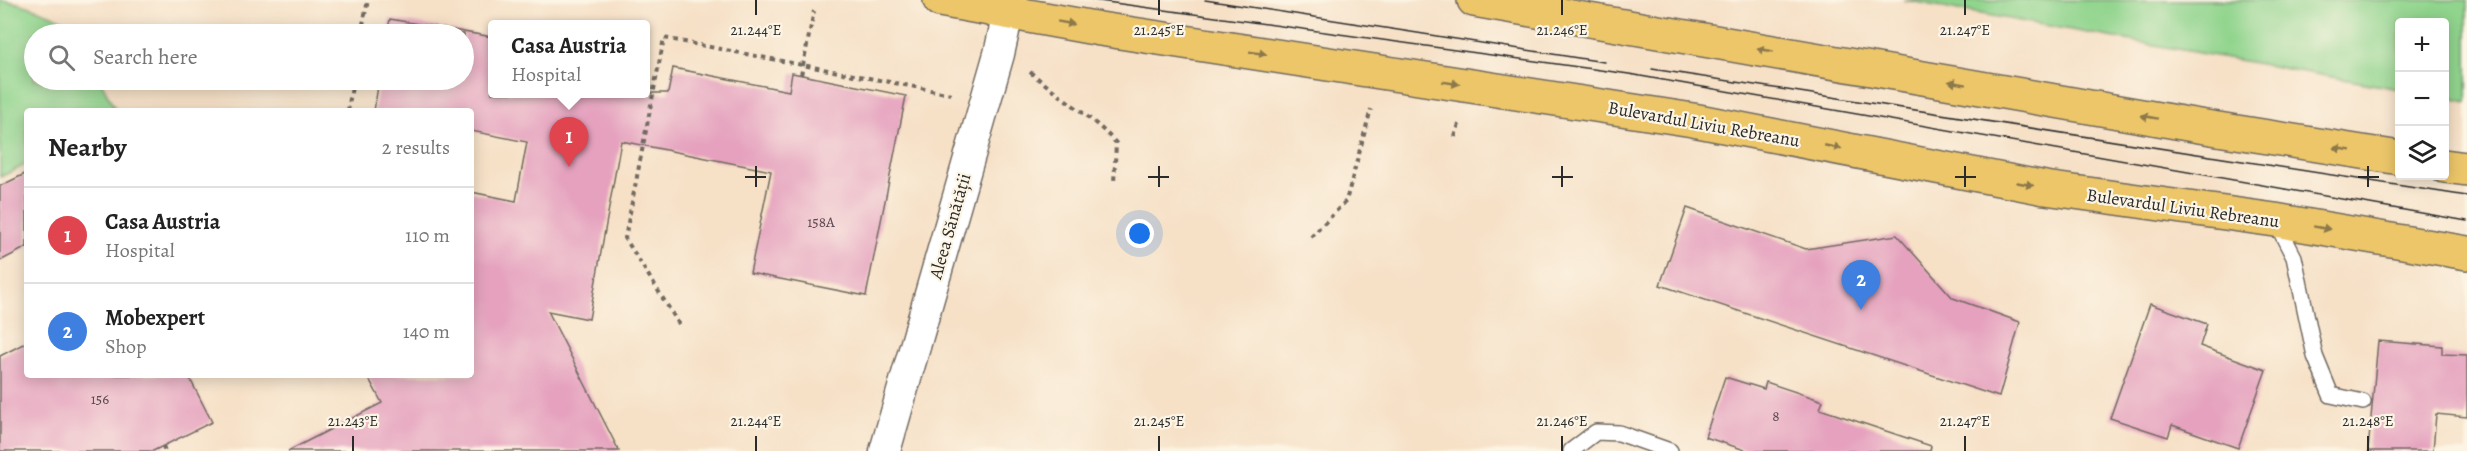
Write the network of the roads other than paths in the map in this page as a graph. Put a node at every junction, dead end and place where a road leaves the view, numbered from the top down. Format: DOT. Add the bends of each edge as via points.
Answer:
graph roads {
  1 [pos="940,0"];
  2 [pos="1474,0"];
  3 [pos="1010,6"];
  4 [pos="2395,157"];
  5 [pos="2449,167"];
  6 [pos="2467,169"];
  7 [pos="2275,220"];
  8 [pos="2467,253"];
  9 [pos="2363,402"];
  10 [pos="885,451"];
  11 [pos="1571,451"];
  12 [pos="1670,451"];
  1 -- 3 [label="main road, Bulevardul Liviu Rebreanu"];
  4 -- 2 [label="main road, one-way"];
  3 -- 7 [label="main road, Bulevardul Liviu Rebreanu, one-way" via="1694,120 2044,188"];
  3 -- 10 [label="street, Aleea Sănătății"];
  5 -- 6 [label="main road"];
  7 -- 8 [label="main road, Bulevardul Liviu Rebreanu, one-way"];
  7 -- 9 [label="lane" via="2294,257 2315,356 2331,395"];
  11 -- 12 [label="lane" via="1596,432 1618,433"];
}
